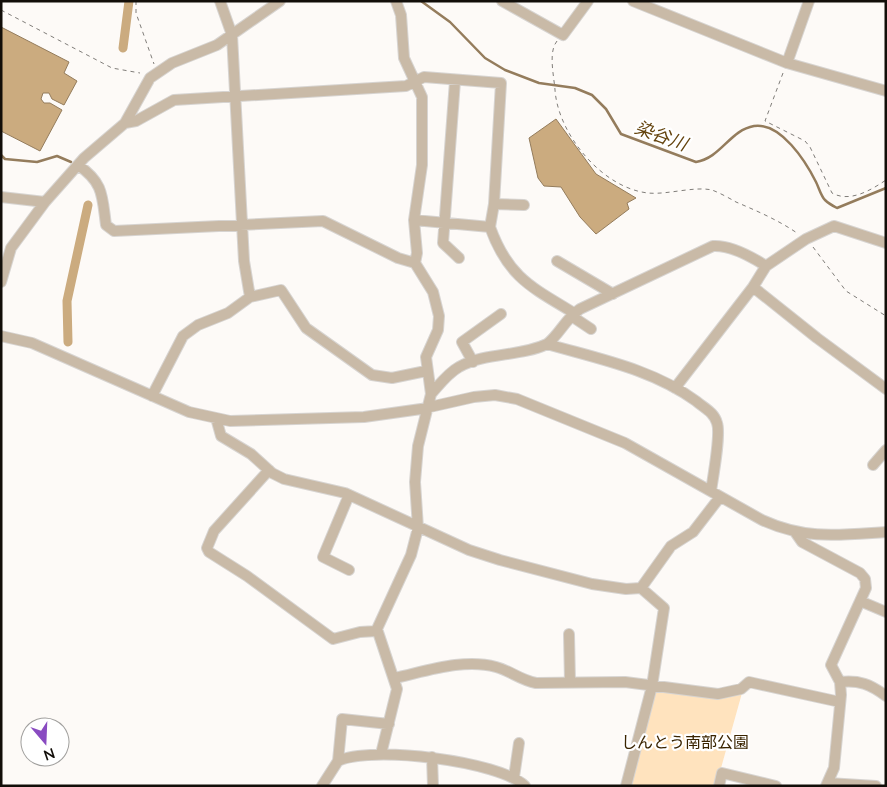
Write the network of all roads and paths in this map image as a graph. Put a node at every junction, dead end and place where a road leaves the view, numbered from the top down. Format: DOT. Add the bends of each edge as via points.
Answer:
graph roads {
  1 [pos="136,1"];
  2 [pos="220,1"];
  3 [pos="280,1"];
  4 [pos="396,1"];
  5 [pos="502,1"];
  6 [pos="588,1"];
  7 [pos="633,1"];
  8 [pos="809,1"];
  9 [pos="1,10"];
  10 [pos="232,35"];
  11 [pos="563,35"];
  12 [pos="787,63"];
  13 [pos="153,75"];
  14 [pos="454,81"];
  15 [pos="414,82"];
  16 [pos="886,91"];
  17 [pos="236,95"];
  18 [pos="125,123"];
  19 [pos="78,165"];
  20 [pos="886,180"];
  21 [pos="1,197"];
  22 [pos="45,202"];
  23 [pos="494,204"];
  24 [pos="524,205"];
  25 [pos="414,220"];
  26 [pos="444,223"];
  27 [pos="243,224"];
  28 [pos="490,227"];
  29 [pos="806,239"];
  30 [pos="886,243"];
  31 [pos="459,258"];
  32 [pos="557,260"];
  33 [pos="415,263"];
  34 [pos="766,266"];
  35 [pos="1,282"];
  36 [pos="753,287"];
  37 [pos="613,294"];
  38 [pos="250,297"];
  39 [pos="574,313"];
  40 [pos="502,314"];
  41 [pos="886,316"];
  42 [pos="591,329"];
  43 [pos="1,336"];
  44 [pos="547,344"];
  45 [pos="473,362"];
  46 [pos="426,371"];
  47 [pos="675,388"];
  48 [pos="886,389"];
  49 [pos="431,394"];
  50 [pos="152,396"];
  51 [pos="429,407"];
  52 [pos="216,418"];
  53 [pos="886,450"];
  54 [pos="873,465"];
  55 [pos="269,470"];
  56 [pos="715,494"];
  57 [pos="349,495"];
  58 [pos="418,528"];
  59 [pos="795,532"];
  60 [pos="886,532"];
  61 [pos="350,570"];
  62 [pos="642,588"];
  63 [pos="860,602"];
  64 [pos="886,612"];
  65 [pos="377,631"];
  66 [pos="569,634"];
  67 [pos="395,678"];
  68 [pos="570,682"];
  69 [pos="840,682"];
  70 [pos="652,686"];
  71 [pos="886,696"];
  72 [pos="840,702"];
  73 [pos="389,724"];
  74 [pos="519,743"];
  75 [pos="381,754"];
  76 [pos="432,757"];
  77 [pos="338,761"];
  78 [pos="514,777"];
  79 [pos="827,784"];
  80 [pos="322,786"];
  81 [pos="433,786"];
  82 [pos="525,786"];
  83 [pos="626,786"];
  84 [pos="719,786"];
  85 [pos="776,786"];
  86 [pos="876,786"];
  1 -- 13 [label="path" via="136,13"];
  2 -- 10 [label="street"];
  3 -- 10 [label="street"];
  4 -- 15 [label="street" via="401,16 404,58"];
  5 -- 11 [label="street"];
  6 -- 11 [label="street"];
  7 -- 12 [label="street"];
  8 -- 12 [label="street"];
  9 -- 13 [label="path" via="112,68"];
  10 -- 13 [label="street" via="212,48 172,63"];
  10 -- 17 [label="street"];
  11 -- 29 [label="path" via="554,45 552,57 555,96 563,123 597,170 634,191 711,190 784,224"];
  12 -- 16 [label="street"];
  12 -- 20 [label="path" via="765,121 804,140 826,185 838,196 870,190"];
  13 -- 18 [label="street"];
  14 -- 15 [label="street" via="424,77"];
  14 -- 23 [label="street" via="501,83"];
  14 -- 26 [label="street"];
  15 -- 17 [label="street" via="406,86"];
  15 -- 25 [label="street" via="422,97 422,165"];
  17 -- 18 [label="street" via="174,100 136,121"];
  17 -- 27 [label="street"];
  18 -- 19 [label="street"];
  19 -- 22 [label="street"];
  19 -- 27 [label="street" via="92,175 101,188 106,225 114,231"];
  21 -- 22 [label="street"];
  22 -- 35 [label="street" via="11,248"];
  23 -- 24 [label="street"];
  23 -- 28 [label="street"];
  25 -- 26 [label="street"];
  25 -- 33 [label="street"];
  26 -- 28 [label="street"];
  26 -- 31 [label="street" via="443,243"];
  27 -- 33 [label="street" via="324,221 398,258"];
  27 -- 38 [label="street" via="244,261"];
  28 -- 39 [label="street" via="498,250 525,284"];
  29 -- 30 [label="street" via="834,226"];
  29 -- 34 [label="street"];
  29 -- 41 [label="path" via="846,291"];
  32 -- 37 [label="street"];
  33 -- 46 [label="street" via="432,292 439,316 438,330 426,357"];
  34 -- 36 [label="street"];
  34 -- 37 [label="street" via="713,246"];
  36 -- 47 [label="street"];
  36 -- 48 [label="street"];
  37 -- 39 [label="street"];
  38 -- 46 [label="street" via="281,290 306,328 372,374 392,378"];
  38 -- 50 [label="street" via="228,313 198,325 183,336"];
  39 -- 42 [label="street" via="576,319"];
  39 -- 44 [label="street"];
  40 -- 45 [label="street" via="462,342"];
  43 -- 50 [label="street" via="32,343"];
  44 -- 45 [label="street" via="533,350"];
  44 -- 47 [label="street" via="626,365"];
  45 -- 49 [label="street" via="459,366"];
  46 -- 49 [label="street"];
  47 -- 56 [label="street" via="712,413 718,424"];
  49 -- 51 [label="street"];
  50 -- 52 [label="street" via="189,412"];
  51 -- 52 [label="street" via="364,417 253,421"];
  51 -- 56 [label="street" via="495,395 517,399 607,434"];
  51 -- 58 [label="street" via="418,446 415,482"];
  52 -- 55 [label="street" via="221,436 251,454"];
  53 -- 54 [label="street"];
  55 -- 57 [label="street" via="284,479"];
  55 -- 65 [label="street" via="214,531 207,548 209,552 248,576 333,639"];
  56 -- 59 [label="street" via="762,520"];
  56 -- 62 [label="street" via="693,532 671,546"];
  57 -- 58 [label="street"];
  57 -- 61 [label="street" via="323,558"];
  58 -- 62 [label="street" via="500,560 610,588"];
  58 -- 65 [label="street" via="411,556"];
  59 -- 60 [label="street" via="833,535"];
  59 -- 63 [label="street" via="802,542 860,573 866,588"];
  62 -- 70 [label="street" via="664,608"];
  63 -- 64 [label="street"];
  63 -- 69 [label="street" via="831,665"];
  65 -- 67 [label="street"];
  66 -- 68 [label="street"];
  67 -- 68 [label="street" via="450,666 484,665 498,667 522,680"];
  67 -- 73 [label="street" via="397,694"];
  68 -- 70 [label="street" via="625,682"];
  69 -- 71 [label="street" via="854,680 866,683"];
  69 -- 72 [label="street"];
  70 -- 72 [label="street" via="718,694 741,689 749,682"];
  70 -- 83 [label="street"];
  72 -- 79 [label="street" via="834,768"];
  73 -- 75 [label="street"];
  73 -- 77 [label="street" via="342,719"];
  74 -- 78 [label="street"];
  75 -- 76 [label="street"];
  75 -- 77 [label="street"];
  76 -- 78 [label="street"];
  76 -- 81 [label="street"];
  77 -- 80 [label="street"];
  78 -- 82 [label="street"];
  79 -- 86 [label="street"];
  84 -- 85 [label="street" via="722,774"];
}
